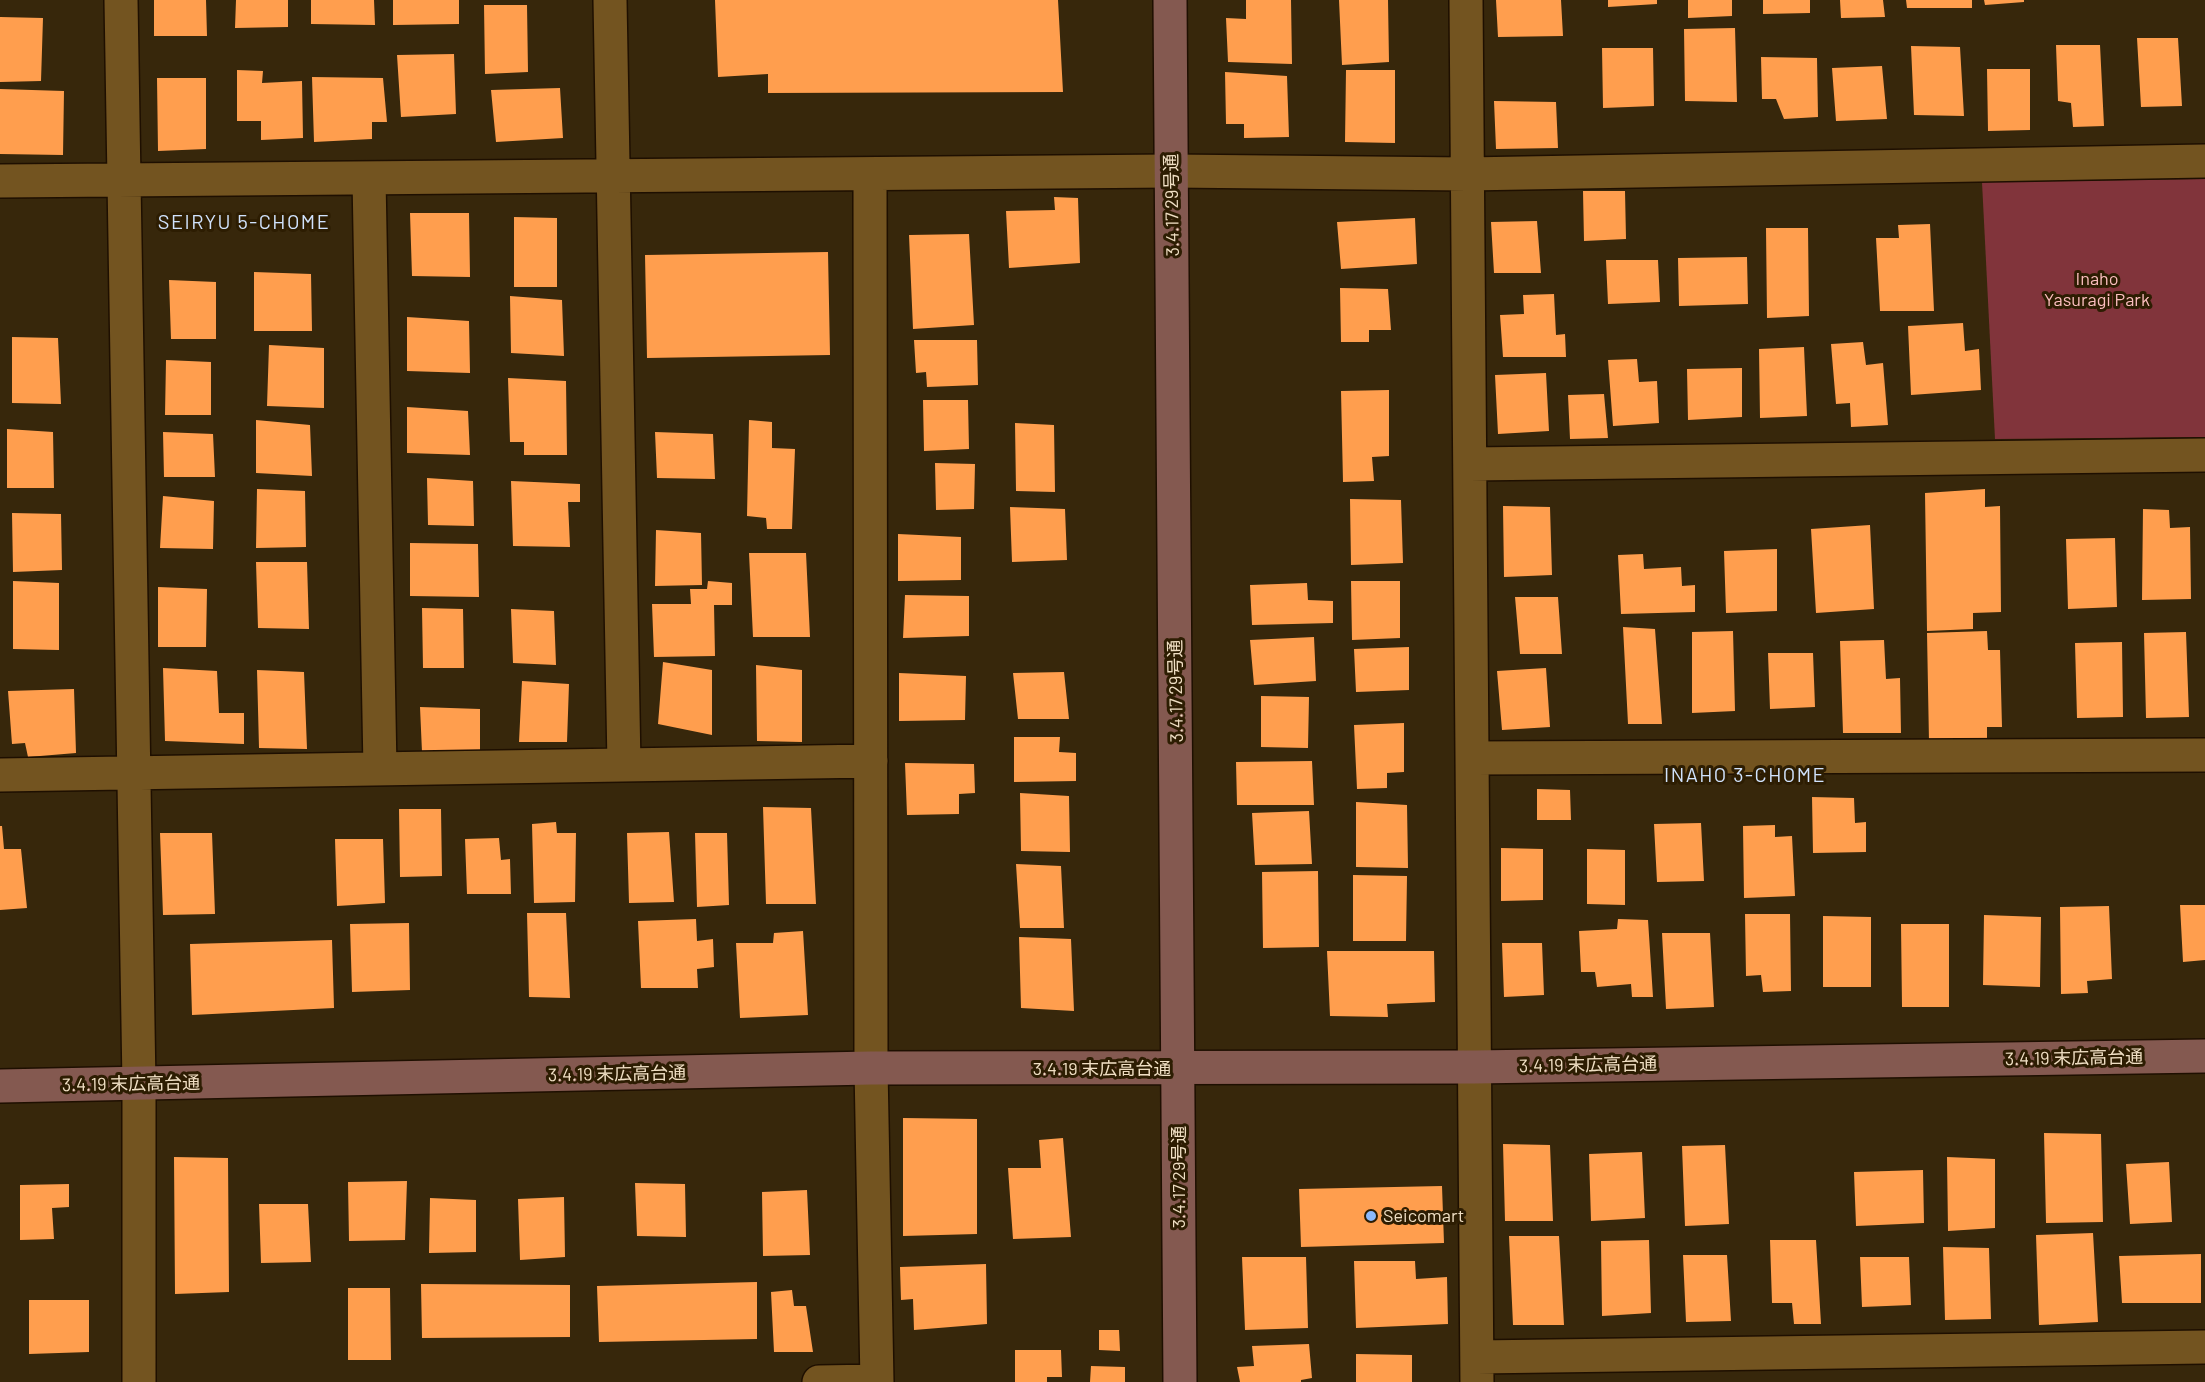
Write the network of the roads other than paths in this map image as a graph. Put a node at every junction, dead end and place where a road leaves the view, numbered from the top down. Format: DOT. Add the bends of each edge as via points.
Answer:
graph roads {
  1 [pos="121,0"];
  2 [pos="610,0"];
  3 [pos="1170,0"];
  4 [pos="1466,0"];
  5 [pos="2205,161"];
  6 [pos="1171,171"];
  7 [pos="870,174"];
  8 [pos="1467,174"];
  9 [pos="612,176"];
  10 [pos="369,178"];
  11 [pos="122,180"];
  12 [pos="0,182"];
  13 [pos="2205,455"];
  14 [pos="1470,464"];
  15 [pos="2205,755"];
  16 [pos="1472,759"];
  17 [pos="871,761"];
  18 [pos="624,765"];
  19 [pos="380,769"];
  20 [pos="133,773"];
  21 [pos="0,775"];
  22 [pos="2205,1056"];
  23 [pos="1474,1067"];
  24 [pos="871,1068"];
  25 [pos="1179,1069"];
  26 [pos="139,1084"];
  27 [pos="0,1086"];
  28 [pos="2205,1347"];
  29 [pos="1477,1369"];
  30 [pos="139,1382"];
  31 [pos="819,1382"];
  32 [pos="877,1382"];
  33 [pos="1180,1382"];
  1 -- 11 [label="street"];
  2 -- 9 [label="street"];
  3 -- 6 [label="street, 3.4.17 29号通"];
  4 -- 8 [label="street"];
  5 -- 8 [label="street"];
  6 -- 7 [label="street"];
  6 -- 8 [label="street"];
  6 -- 25 [label="street, 3.4.17 29号通"];
  7 -- 9 [label="street"];
  7 -- 17 [label="street"];
  8 -- 14 [label="street"];
  9 -- 10 [label="street"];
  9 -- 18 [label="street"];
  10 -- 11 [label="street"];
  10 -- 19 [label="street"];
  11 -- 12 [label="street"];
  11 -- 20 [label="street"];
  13 -- 14 [label="street"];
  14 -- 16 [label="street"];
  15 -- 16 [label="street"];
  16 -- 23 [label="street"];
  17 -- 18 [label="street"];
  17 -- 24 [label="street"];
  18 -- 19 [label="street"];
  19 -- 20 [label="street"];
  20 -- 21 [label="street"];
  20 -- 26 [label="street"];
  22 -- 23 [label="street, 3.4.19 末広高台通"];
  23 -- 25 [label="street, 3.4.19 末広高台通"];
  23 -- 29 [label="street"];
  24 -- 25 [label="street, 3.4.19 末広高台通"];
  24 -- 26 [label="street, 3.4.19 末広高台通"];
  24 -- 32 [label="street"];
  25 -- 33 [label="street, 3.4.17 29号通"];
  26 -- 27 [label="street, 3.4.19 末広高台通"];
  26 -- 30 [label="street"];
  28 -- 29 [label="street"];
  31 -- 32 [label="street"];
}
